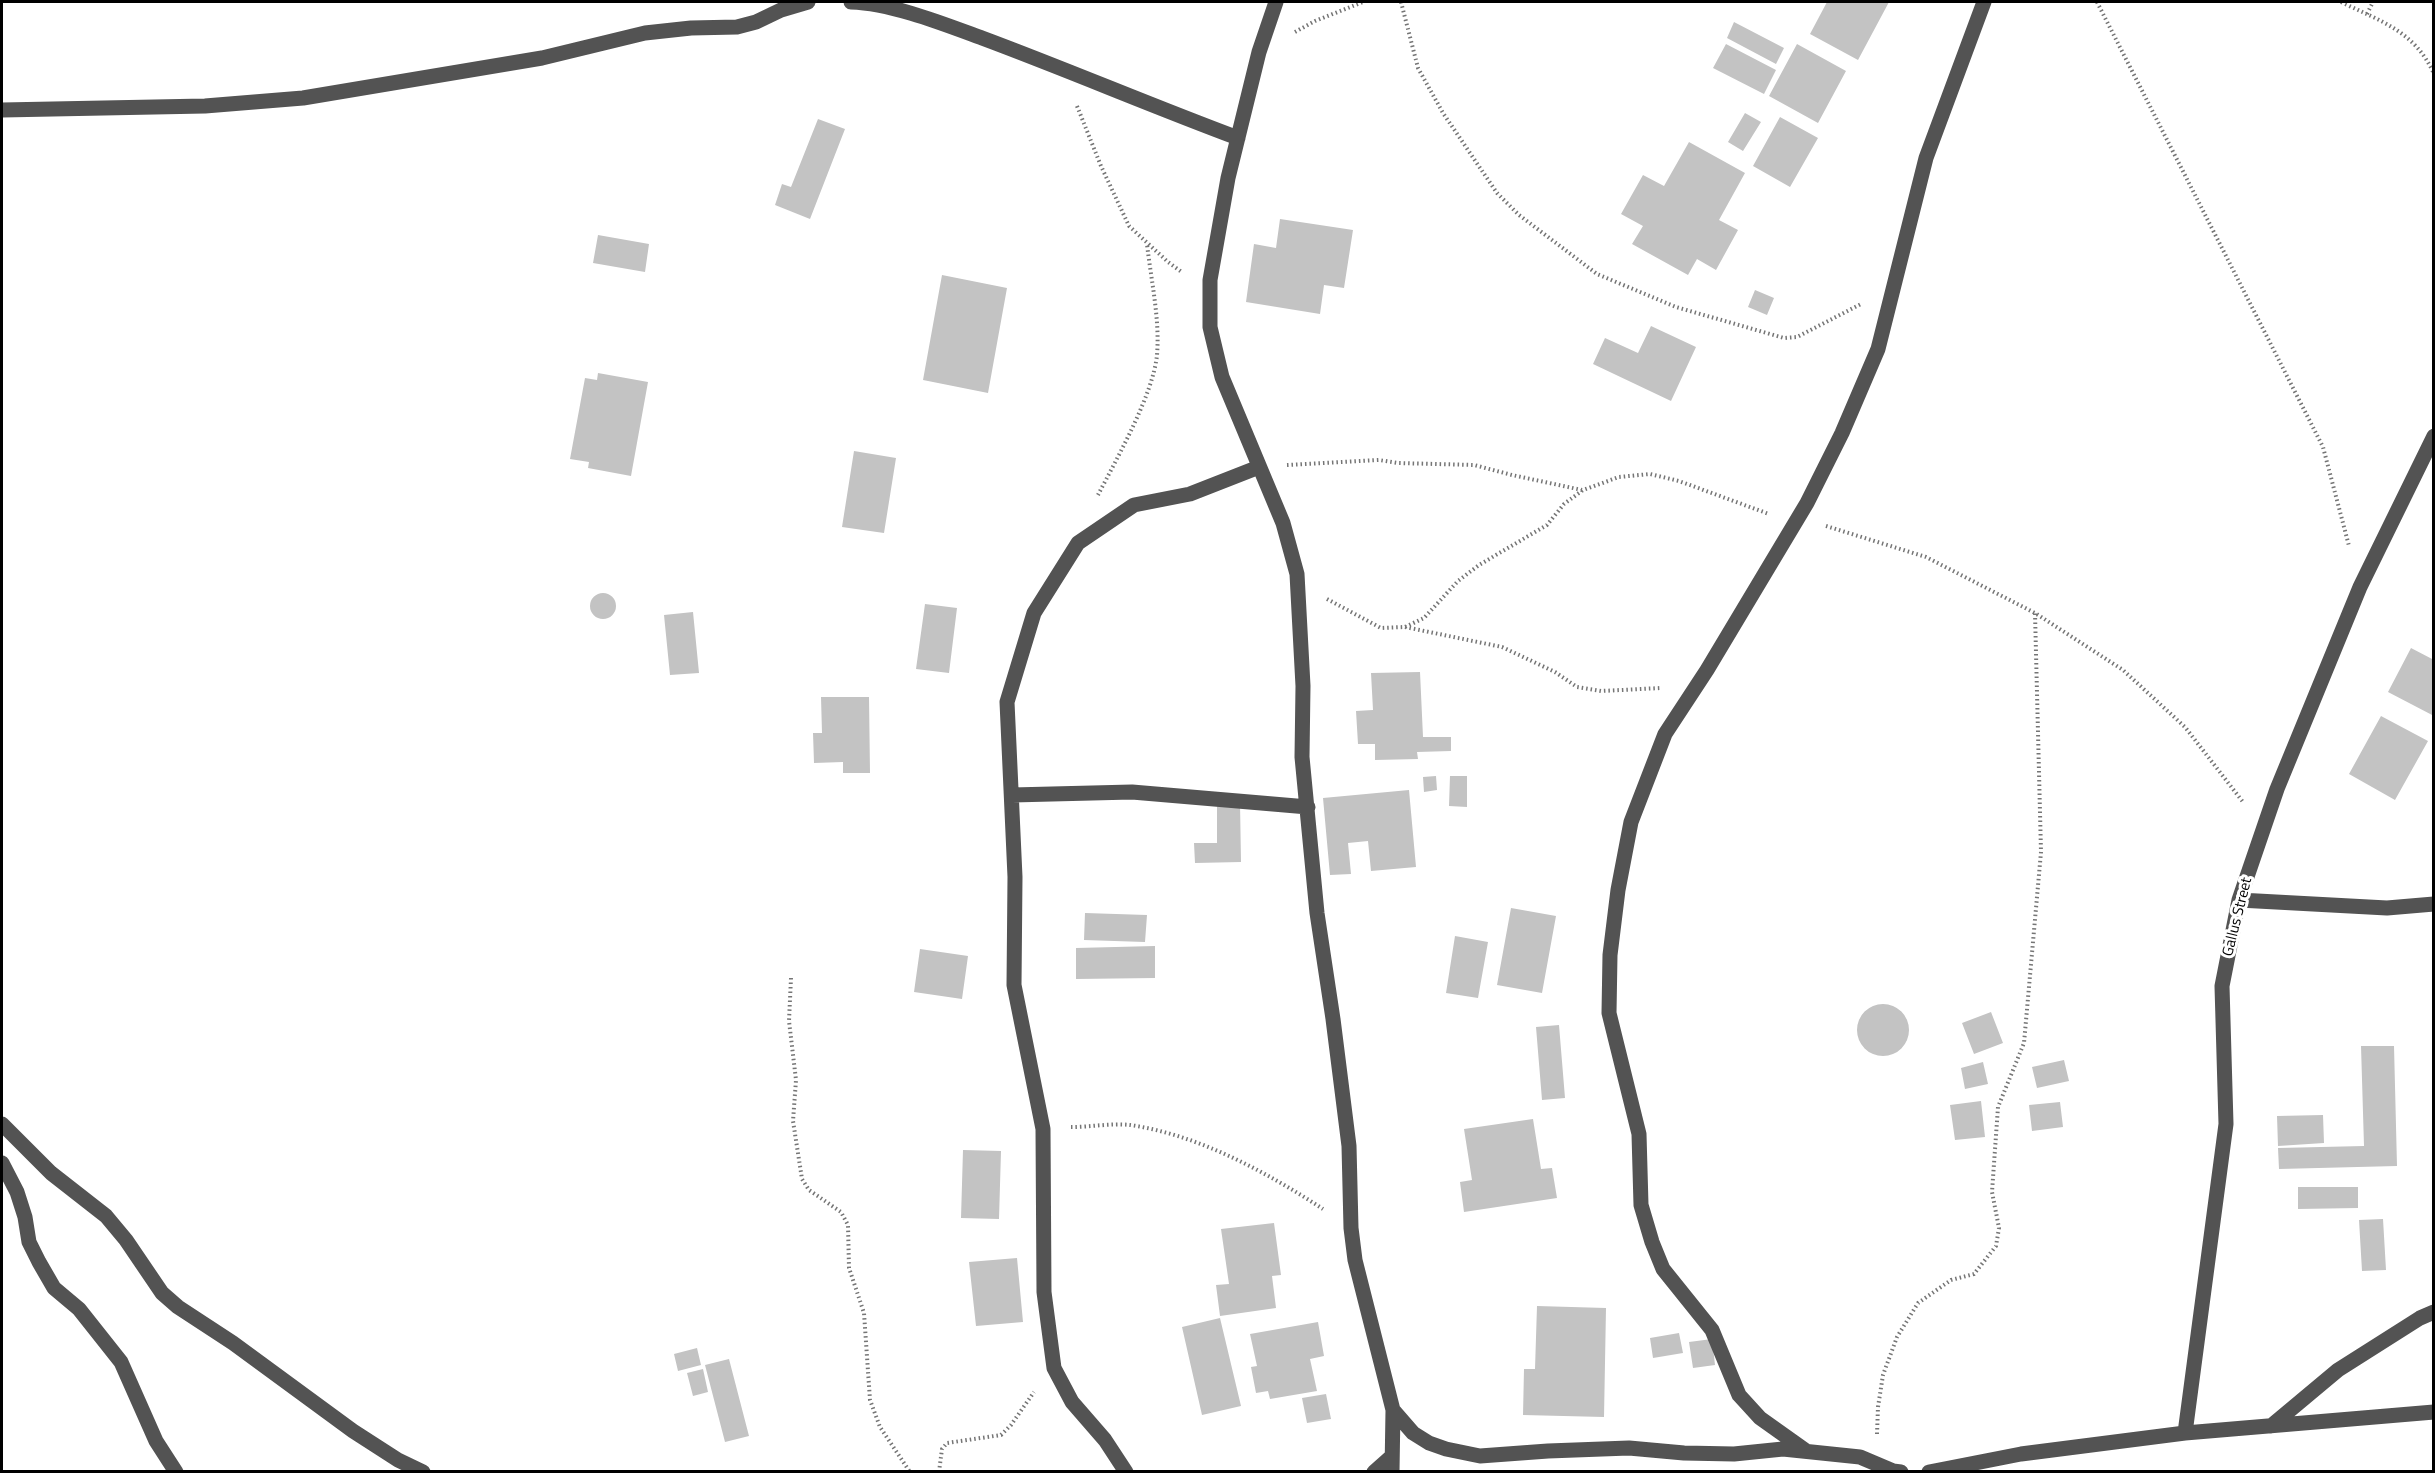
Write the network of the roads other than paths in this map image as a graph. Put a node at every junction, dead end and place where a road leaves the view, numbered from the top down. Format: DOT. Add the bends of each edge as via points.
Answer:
graph roads {
  1 [pos="808,2"];
  2 [pos="851,2"];
  3 [pos="1276,2"];
  4 [pos="1984,2"];
  5 [pos="2,111"];
  6 [pos="1238,138"];
  7 [pos="2433,435"];
  8 [pos="1260,467"];
  9 [pos="1012,795"];
  10 [pos="1308,807"];
  11 [pos="2239,900"];
  12 [pos="2433,904"];
  13 [pos="2,1124"];
  14 [pos="2,1163"];
  15 [pos="2433,1312"];
  16 [pos="1392,1410"];
  17 [pos="2433,1412"];
  18 [pos="2271,1426"];
  19 [pos="2185,1432"];
  20 [pos="1807,1452"];
  21 [pos="1392,1464"];
  22 [pos="1893,1471"];
  23 [pos="176,1472"];
  24 [pos="423,1472"];
  25 [pos="1126,1472"];
  26 [pos="1374,1472"];
  27 [pos="1901,1472"];
  28 [pos="1929,1472"];
  1 -- 5 [label="street" via="737,27 645,33 542,58 303,98 205,106"];
  2 -- 6 [label="street" via="868,2 953,28"];
  3 -- 6 [label="street"];
  4 -- 20 [label="street" via="1926,158 1878,349 1842,433 1797,520 1665,734 1631,822 1610,955 1609,1013 1639,1134 1641,1205 1663,1269 1712,1330 1739,1395 1760,1418"];
  6 -- 8 [label="street" via="1210,280 1210,327 1221,377"];
  7 -- 11 [label="street, Gallus Street" via="2360,587 2277,789"];
  8 -- 9 [label="street" via="1190,494 1134,505 1078,543 1035,613 1007,702"];
  8 -- 10 [label="street" via="1283,523 1297,574 1302,757"];
  9 -- 10 [label="street" via="1132,792"];
  9 -- 25 [label="street" via="1014,985 1043,1129 1044,1292 1054,1368 1072,1402"];
  10 -- 16 [label="street" via="1317,913 1349,1146 1355,1260"];
  11 -- 12 [label="street" via="2387,908"];
  11 -- 19 [label="street, Gallus Street" via="2222,986 2226,1124"];
  13 -- 24 [label="street" via="51,1173 106,1216 162,1293 178,1307 234,1343 353,1431"];
  14 -- 23 [label="street" via="17,1192 29,1242 39,1262 54,1288 79,1309 121,1362 156,1441"];
  15 -- 18 [label="street" via="2338,1370"];
  16 -- 20 [label="street" via="1413,1433 1429,1443 1480,1456 1629,1448 1734,1455 1784,1449"];
  16 -- 21 [label="street"];
  17 -- 18 [label="street"];
  18 -- 19 [label="street"];
  19 -- 28 [label="street" via="2021,1454"];
  20 -- 22 [label="street" via="1860,1457"];
  21 -- 26 [label="street"];
  22 -- 27 [label="street"];
}
